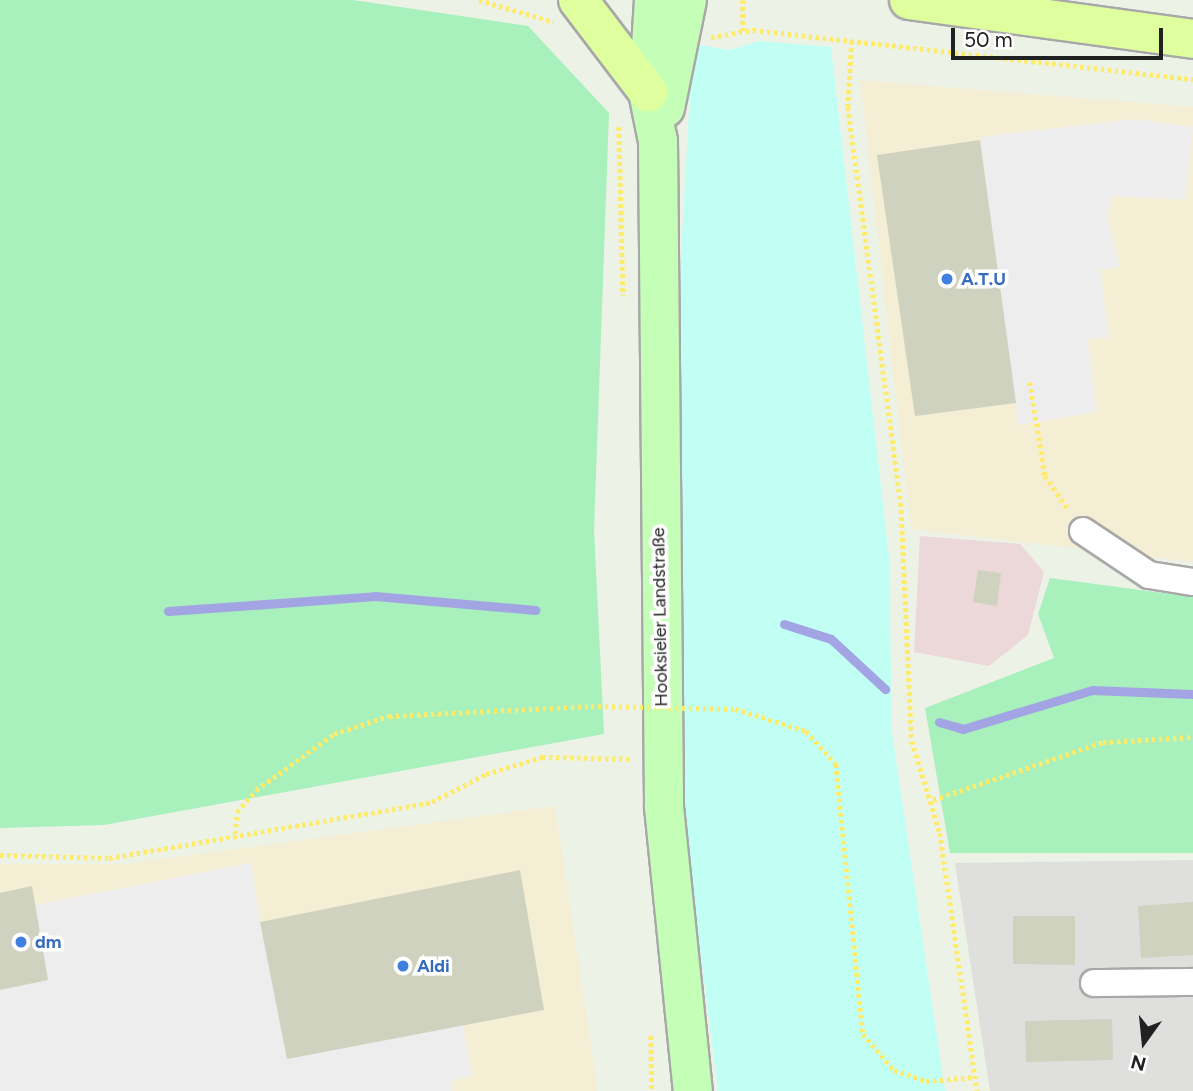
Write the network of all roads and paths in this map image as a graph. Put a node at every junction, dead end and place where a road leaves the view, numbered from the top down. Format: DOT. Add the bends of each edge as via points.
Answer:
graph roads {
  1 [pos="578,0"];
  2 [pos="654,0"];
  3 [pos="687,0"];
  4 [pos="743,0"];
  5 [pos="909,0"];
  6 [pos="743,31"];
  7 [pos="1193,39"];
  8 [pos="1193,79"];
  9 [pos="648,92"];
  10 [pos="658,141"];
  11 [pos="1030,382"];
  12 [pos="1083,531"];
  13 [pos="1193,582"];
  14 [pos="1193,737"];
  15 [pos="635,759"];
  16 [pos="933,800"];
  17 [pos="235,834"];
  18 [pos="0,855"];
  19 [pos="1094,982"];
  20 [pos="1193,982"];
  21 [pos="975,1077"];
  22 [pos="693,1091"];
  23 [pos="976,1091"];
  1 -- 9 [label="main road"];
  2 -- 9 [label="main road, Hooksieler Landstraße"];
  3 -- 10 [label="main road, Hooksieler Landstraße"];
  4 -- 6 [label="path"];
  5 -- 7 [label="main road"];
  8 -- 16 [label="path" via="852,41 848,107 901,503 912,741"];
  9 -- 10 [label="main road, Hooksieler Landstraße"];
  10 -- 22 [label="main road, Hooksieler Landstraße" via="664,807"];
  11 -- 12 [label="path" via="1045,476"];
  12 -- 13 [label="street" via="1149,575"];
  14 -- 16 [label="path" via="1103,742"];
  15 -- 17 [label="path" via="542,757 486,774 432,802"];
  16 -- 21 [label="path"];
  17 -- 18 [label="path" via="108,858"];
  17 -- 21 [label="path, bridge" via="237,812 256,790 334,734 389,716 591,706 735,709 806,730 836,764 863,1034 894,1070 926,1081"];
  19 -- 20 [label="street"];
  21 -- 23 [label="path"];
}
